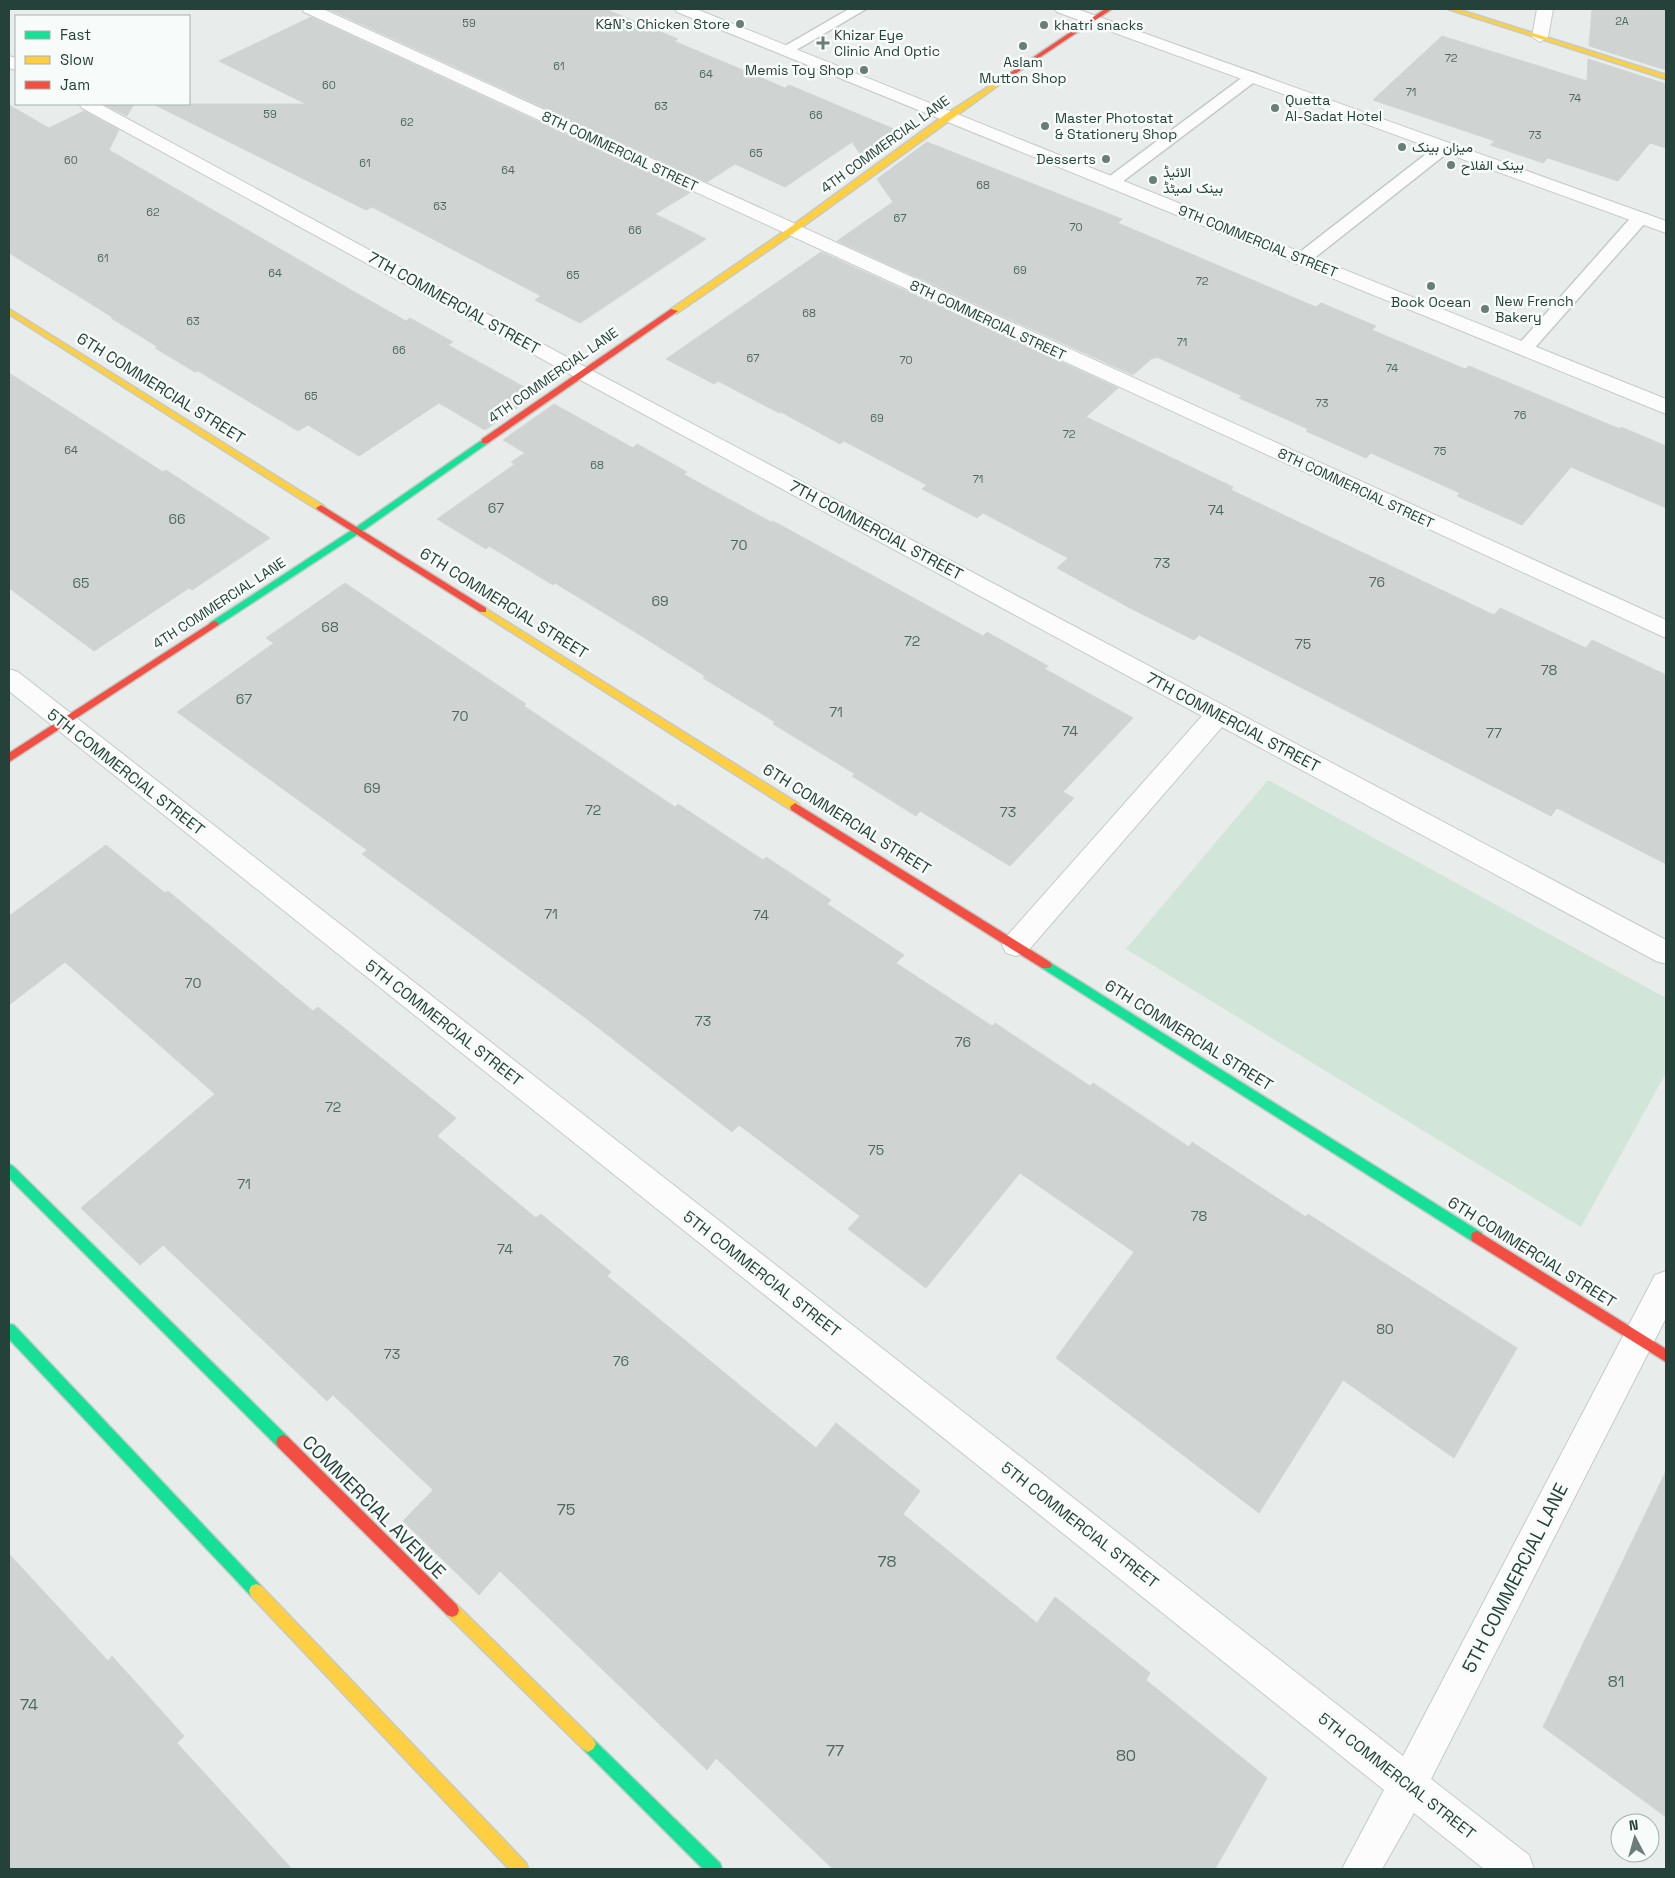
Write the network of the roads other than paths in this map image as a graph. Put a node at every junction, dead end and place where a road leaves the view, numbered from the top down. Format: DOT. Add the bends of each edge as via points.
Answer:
graph roads {
  1 [pos="310,9"];
  2 [pos="683,9"];
  3 [pos="859,9"];
  4 [pos="1063,9"];
  5 [pos="1109,9"];
  6 [pos="1451,9"];
  7 [pos="1545,9"];
  8 [pos="1092,19"];
  9 [pos="1540,38"];
  10 [pos="786,50"];
  11 [pos="1252,77"];
  12 [pos="1666,77"];
  13 [pos="90,105"];
  14 [pos="949,116"];
  15 [pos="1445,147"];
  16 [pos="1112,182"];
  17 [pos="1640,218"];
  18 [pos="1666,227"];
  19 [pos="792,230"];
  20 [pos="1302,259"];
  21 [pos="9,311"];
  22 [pos="1524,349"];
  23 [pos="582,373"];
  24 [pos="1666,406"];
  25 [pos="358,530"];
  26 [pos="1666,630"];
  27 [pos="9,678"];
  28 [pos="1218,714"];
  29 [pos="64,722"];
  30 [pos="9,758"];
  31 [pos="1016,945"];
  32 [pos="1666,953"];
  33 [pos="9,1170"];
  34 [pos="1666,1286"];
  35 [pos="9,1330"];
  36 [pos="1653,1348"];
  37 [pos="1408,1785"];
  38 [pos="520,1869"];
  39 [pos="714,1869"];
  40 [pos="1361,1869"];
  41 [pos="1515,1869"];
  1 -- 19 [label="street, 8TH COMMERCIAL STREET"];
  2 -- 10 [label="street, 9TH COMMERCIAL STREET"];
  3 -- 10 [label="lane"];
  4 -- 8 [label="street"];
  5 -- 8 [label="street, 4TH COMMERCIAL LANE"];
  6 -- 9 [label="street"];
  7 -- 9 [label="street"];
  8 -- 11 [label="street"];
  8 -- 14 [label="street, 4TH COMMERCIAL LANE"];
  9 -- 12 [label="street"];
  10 -- 14 [label="street, 9TH COMMERCIAL STREET"];
  11 -- 15 [label="street"];
  11 -- 16 [label="lane"];
  13 -- 23 [label="street, 7TH COMMERCIAL STREET"];
  14 -- 16 [label="street, 9TH COMMERCIAL STREET"];
  14 -- 19 [label="street, 4TH COMMERCIAL LANE"];
  15 -- 17 [label="street"];
  15 -- 20 [label="lane"];
  16 -- 20 [label="street, 9TH COMMERCIAL STREET"];
  17 -- 18 [label="street"];
  17 -- 22 [label="lane"];
  19 -- 23 [label="street, 4TH COMMERCIAL LANE"];
  19 -- 26 [label="street, 8TH COMMERCIAL STREET"];
  20 -- 22 [label="street, 9TH COMMERCIAL STREET"];
  21 -- 25 [label="street, 6TH COMMERCIAL STREET"];
  22 -- 24 [label="street, 9TH COMMERCIAL STREET"];
  23 -- 25 [label="street, 4TH COMMERCIAL LANE"];
  23 -- 28 [label="street, 7TH COMMERCIAL STREET"];
  25 -- 29 [label="street, 4TH COMMERCIAL LANE"];
  25 -- 31 [label="street, 6TH COMMERCIAL STREET"];
  27 -- 29 [label="street, 5TH COMMERCIAL STREET"];
  28 -- 31 [label="street"];
  28 -- 32 [label="street, 7TH COMMERCIAL STREET"];
  29 -- 30 [label="street, 4TH COMMERCIAL LANE"];
  29 -- 37 [label="street, 5TH COMMERCIAL STREET"];
  31 -- 36 [label="street, 6TH COMMERCIAL STREET"];
  33 -- 39 [label="street, COMMERCIAL AVENUE"];
  34 -- 36 [label="street, 5TH COMMERCIAL LANE"];
  35 -- 38 [label="street"];
  36 -- 37 [label="street, 5TH COMMERCIAL LANE"];
  37 -- 40 [label="street, 5TH COMMERCIAL LANE"];
  37 -- 41 [label="street, 5TH COMMERCIAL STREET"];
}
